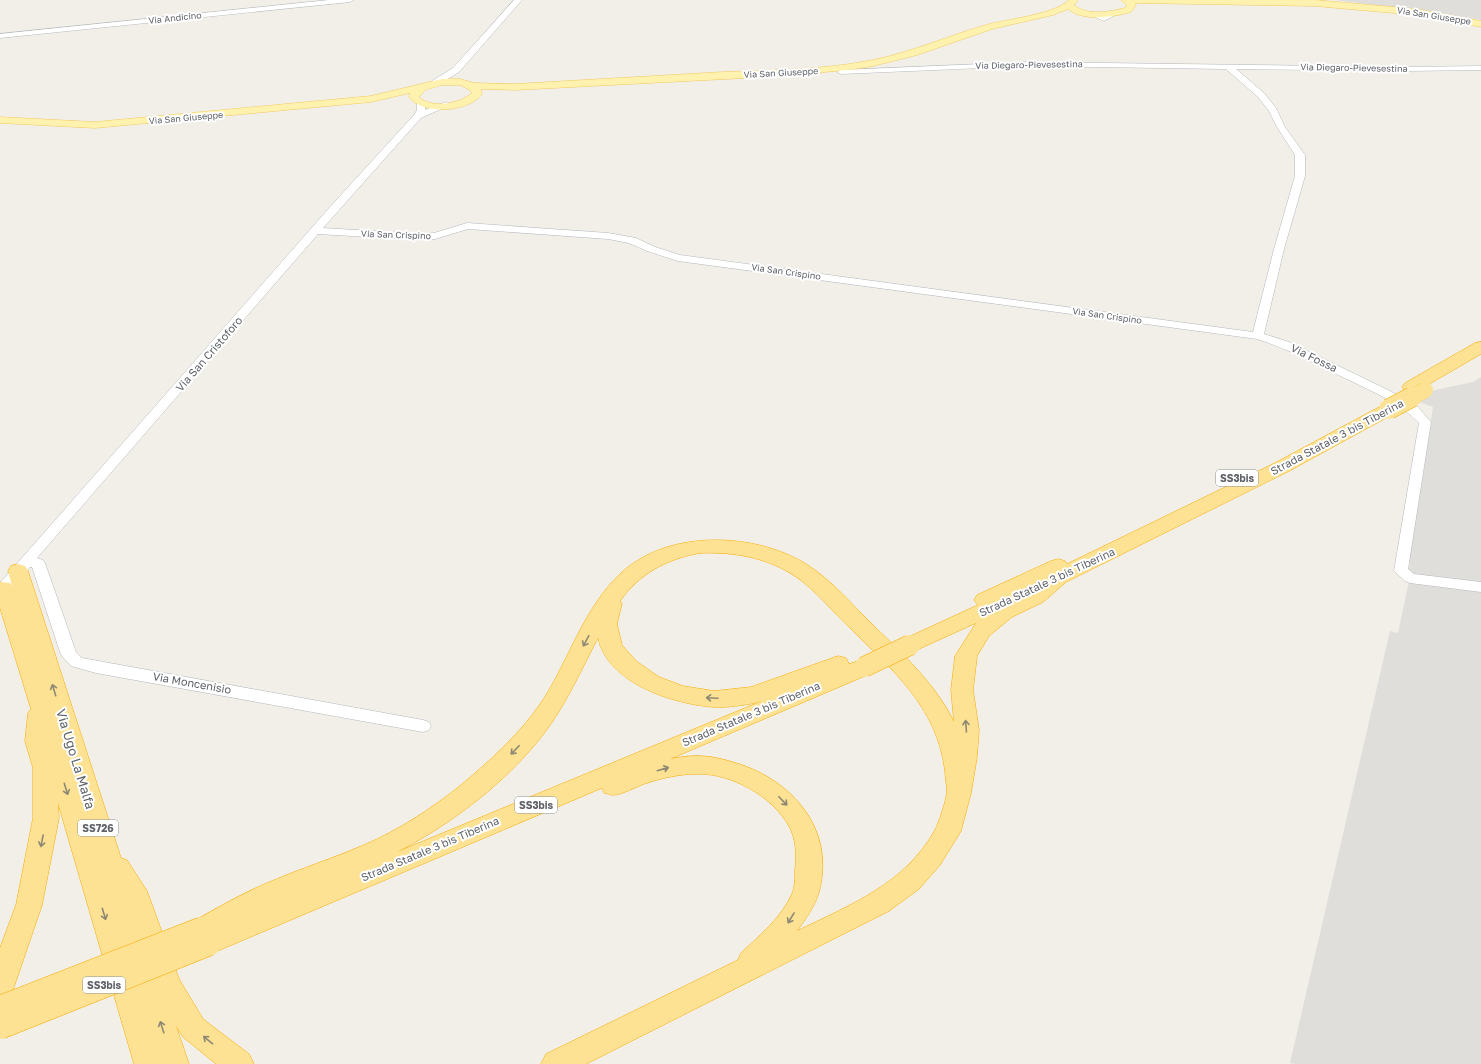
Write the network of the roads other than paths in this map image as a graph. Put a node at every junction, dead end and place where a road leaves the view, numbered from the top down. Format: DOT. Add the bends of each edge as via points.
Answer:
graph roads {
  1 [pos="350,0"];
  2 [pos="518,0"];
  3 [pos="1125,0"];
  4 [pos="1131,0"];
  5 [pos="1352,0"];
  6 [pos="1371,0"];
  7 [pos="1396,0"];
  8 [pos="1172,1"];
  9 [pos="1071,2"];
  10 [pos="1315,2"];
  11 [pos="1382,8"];
  12 [pos="1128,10"];
  13 [pos="1112,13"];
  14 [pos="1092,14"];
  15 [pos="1040,16"];
  16 [pos="1456,19"];
  17 [pos="1481,24"];
  18 [pos="0,36"];
  19 [pos="1222,66"];
  20 [pos="1481,68"];
  21 [pos="456,70"];
  22 [pos="841,72"];
  23 [pos="435,83"];
  24 [pos="420,88"];
  25 [pos="471,89"];
  26 [pos="370,99"];
  27 [pos="418,101"];
  28 [pos="446,106"];
  29 [pos="418,116"];
  30 [pos="0,120"];
  31 [pos="316,231"];
  32 [pos="1258,336"];
  33 [pos="1481,347"];
  34 [pos="1481,357"];
  35 [pos="1418,389"];
  36 [pos="1051,575"];
  37 [pos="14,581"];
  38 [pos="1481,587"];
  39 [pos="613,596"];
  40 [pos="7,614"];
  41 [pos="860,662"];
  42 [pos="41,705"];
  43 [pos="423,726"];
  44 [pos="959,793"];
  45 [pos="454,839"];
  46 [pos="104,847"];
  47 [pos="205,936"];
  48 [pos="738,974"];
  49 [pos="0,987"];
  50 [pos="0,1009"];
  51 [pos="0,1026"];
  52 [pos="565,1061"];
  53 [pos="149,1064"];
  54 [pos="174,1064"];
  55 [pos="239,1064"];
  56 [pos="545,1064"];
  1 -- 18 [label="street, Via Andicino"];
  2 -- 21 [label="street"];
  3 -- 12 [label="main road" via="1132,5"];
  4 -- 8 [label="main road, Via San Giuseppe"];
  5 -- 10 [label="main road"];
  6 -- 11 [label="main road"];
  7 -- 11 [label="main road" via="1392,6"];
  7 -- 16 [label="main road"];
  8 -- 10 [label="main road, Via San Giuseppe"];
  8 -- 12 [label="main road, Via San Giuseppe"];
  9 -- 14 [label="main road" via="1079,11"];
  9 -- 15 [label="main road, Via San Giuseppe" via="1064,8"];
  10 -- 11 [label="main road, Via San Giuseppe"];
  11 -- 16 [label="main road, Via San Giuseppe"];
  12 -- 13 [label="main road, Via San Giuseppe"];
  13 -- 14 [label="main road, Via San Giuseppe"];
  13 -- 14 [label="street" via="1104,20"];
  14 -- 15 [label="main road, Via San Giuseppe"];
  15 -- 25 [label="main road, Via San Giuseppe" via="990,27 914,53 848,67 772,74"];
  16 -- 17 [label="main road, Via San Giuseppe"];
  19 -- 20 [label="street, Via Diegaro-Pievesestina"];
  19 -- 22 [label="street, Via Diegaro-Pievesestina" via="1028,64"];
  19 -- 32 [label="street" via="1261,95 1300,155 1300,176"];
  21 -- 23 [label="street"];
  21 -- 25 [label="street" via="458,76"];
  23 -- 24 [label="main road, Via San Giuseppe"];
  23 -- 25 [label="main road, Via San Giuseppe" via="450,82"];
  24 -- 26 [label="main road, Via San Giuseppe"];
  24 -- 27 [label="main road" via="414,94"];
  25 -- 28 [label="main road" via="464,102"];
  26 -- 27 [label="main road, Via San Giuseppe"];
  26 -- 30 [label="main road, Via San Giuseppe" via="95,125"];
  27 -- 28 [label="main road, Via San Giuseppe"];
  27 -- 29 [label="street" via="421,110"];
  28 -- 29 [label="street, Via San Cristoforo"];
  29 -- 31 [label="street, Via San Cristoforo"];
  31 -- 32 [label="street, Via San Crispino" via="421,237 435,236 467,226 608,236 632,240 678,258"];
  31 -- 37 [label="street, Via San Cristoforo"];
  32 -- 38 [label="street, Via Fossa" via="1285,344 1386,394 1414,410 1425,422 1401,571 1410,578"];
  33 -- 35 [label="highway, Strada Statale 3 bis Tiberina / SS3bis"];
  34 -- 35 [label="highway, Strada Statale 3 bis Tiberina / SS3bis"];
  35 -- 36 [label="highway, Strada Statale 3 bis Tiberina / SS3bis, bridge" via="1282,467"];
  36 -- 41 [label="highway, Strada Statale 3 bis Tiberina / SS3bis, bridge"];
  44 -- 36 [label="highway, one-way" via="967,730 962,690 966,656 981,631 1004,612 1036,597"];
  37 -- 40 [label="highway, SS726"];
  37 -- 43 [label="street, Via Moncenisio" via="38,563 69,655 77,662"];
  46 -- 37 [label="highway, Via Ugo La Malfa / SS726, one-way"];
  41 -- 39 [label="highway, one-way" via="753,695 714,699 681,694 651,683 628,667 611,647 606,624"];
  39 -- 44 [label="highway" via="631,574 657,559 685,550 715,546 744,548 771,555 794,565 816,582 917,684 935,708 947,730 955,756"];
  39 -- 47 [label="highway, one-way" via="540,722 484,780 455,804 416,830 375,851 261,897"];
  40 -- 42 [label="highway, Via Ugo La Malfa / SS726"];
  41 -- 45 [label="highway, Strada Statale 3 bis Tiberina / SS3bis"];
  41 -- 47 [label="highway, Strada Statale 3 bis Tiberina / SS3bis" via="484,817"];
  42 -- 49 [label="highway, one-way" via="37,741 45,768 46,818 29,905"];
  42 -- 53 [label="highway, Via Ugo La Malfa / SS726, one-way"];
  44 -- 48 [label="highway" via="948,831 931,858 910,881 880,903"];
  45 -- 47 [label="highway, Strada Statale 3 bis Tiberina / SS3bis"];
  45 -- 48 [label="highway, one-way" via="557,810 623,781 673,767 710,765 743,774 773,791 796,815 808,838 810,862 804,895 785,928"];
  54 -- 46 [label="highway, Via Ugo La Malfa / SS726, one-way"];
  55 -- 46 [label="highway, one-way" via="193,1028 167,984 138,899"];
  47 -- 50 [label="highway, Strada Statale 3 bis Tiberina / SS3bis, bridge"];
  47 -- 51 [label="highway, Strada Statale 3 bis Tiberina / SS3bis, bridge"];
  48 -- 52 [label="highway"];
  52 -- 56 [label="highway"];
}
